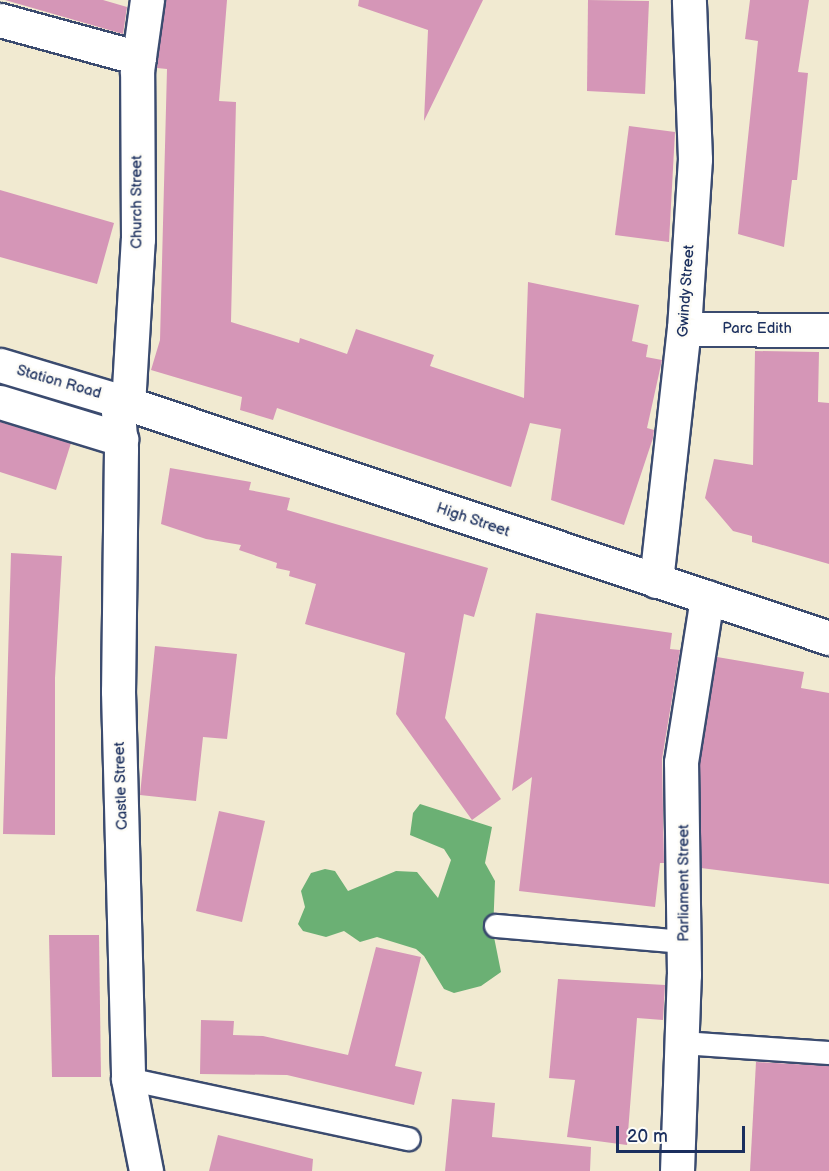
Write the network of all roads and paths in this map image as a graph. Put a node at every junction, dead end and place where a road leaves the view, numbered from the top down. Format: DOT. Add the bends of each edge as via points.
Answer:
graph roads {
  1 [pos="147,0"];
  2 [pos="689,0"];
  3 [pos="0,20"];
  4 [pos="139,58"];
  5 [pos="684,329"];
  6 [pos="829,330"];
  7 [pos="0,365"];
  8 [pos="0,402"];
  9 [pos="123,402"];
  10 [pos="121,439"];
  11 [pos="656,581"];
  12 [pos="707,597"];
  13 [pos="829,638"];
  14 [pos="496,926"];
  15 [pos="684,942"];
  16 [pos="682,1043"];
  17 [pos="829,1053"];
  18 [pos="128,1079"];
  19 [pos="409,1139"];
  20 [pos="146,1171"];
  21 [pos="677,1171"];
  1 -- 4 [label="street, Church Street"];
  2 -- 5 [label="street, Gwindy Street" via="694,159"];
  3 -- 4 [label="street"];
  4 -- 9 [label="street, Church Street" via="138,239"];
  5 -- 6 [label="street, Parc Edith"];
  5 -- 11 [label="street, Gwindy Street"];
  7 -- 9 [label="street, Station Road"];
  8 -- 10 [label="street"];
  9 -- 10 [label="street, Castle Street"];
  9 -- 11 [label="street, High Street"];
  10 -- 18 [label="street, Castle Street" via="118,691"];
  11 -- 12 [label="street, High Street"];
  12 -- 13 [label="street, High Street"];
  12 -- 15 [label="street, Parliament Street" via="681,762"];
  14 -- 15 [label="lane"];
  15 -- 16 [label="street, Parliament Street"];
  16 -- 17 [label="lane"];
  16 -- 21 [label="street, Parliament Street"];
  18 -- 19 [label="lane"];
  18 -- 20 [label="street, Castle Street"];
}
